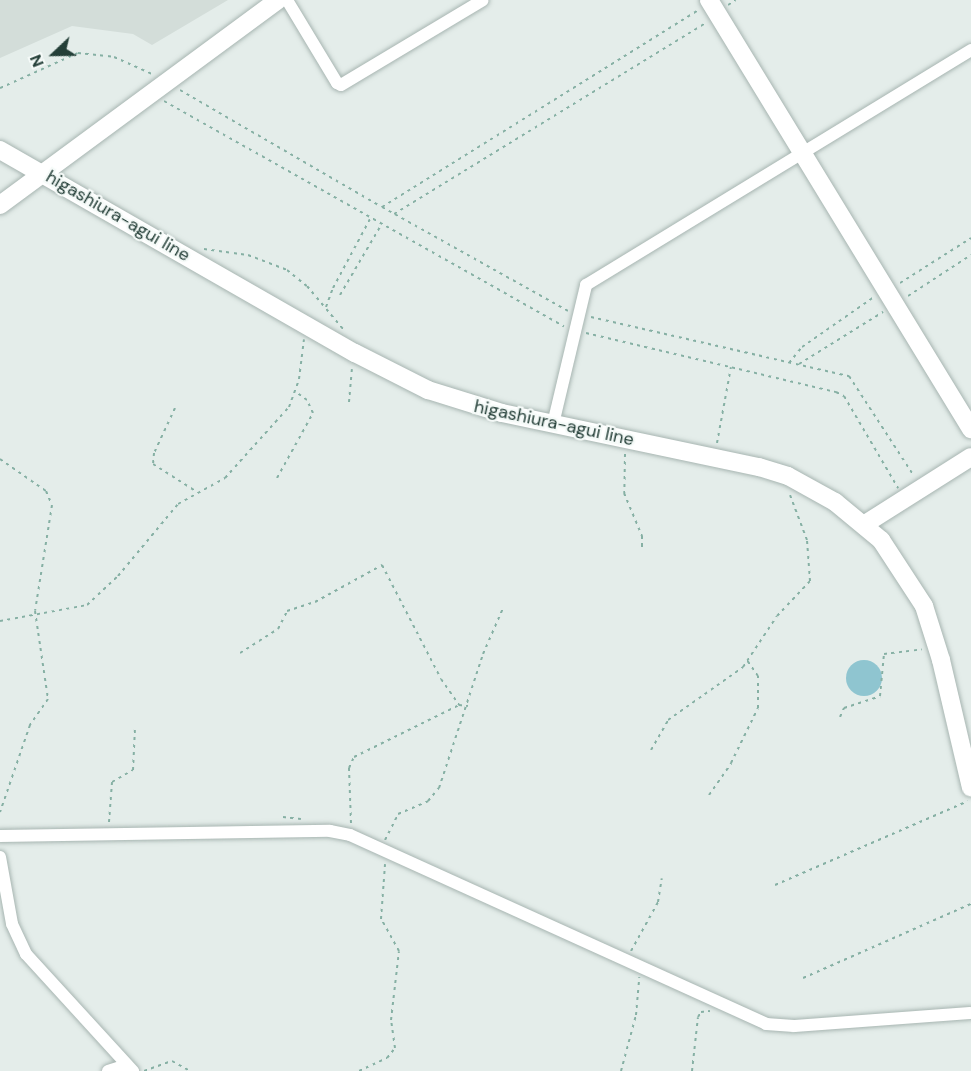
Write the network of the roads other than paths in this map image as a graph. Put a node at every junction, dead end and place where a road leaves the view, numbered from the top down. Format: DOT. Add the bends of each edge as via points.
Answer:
graph roads {
  1 [pos="278,0"];
  2 [pos="287,0"];
  3 [pos="483,0"];
  4 [pos="714,7"];
  5 [pos="971,50"];
  6 [pos="0,150"];
  7 [pos="804,154"];
  8 [pos="43,174"];
  9 [pos="0,205"];
  10 [pos="553,424"];
  11 [pos="971,429"];
  12 [pos="971,457"];
  13 [pos="865,524"];
  14 [pos="971,787"];
  15 [pos="0,836"];
  16 [pos="0,857"];
  17 [pos="971,1013"];
  18 [pos="130,1068"];
  19 [pos="108,1071"];
  1 -- 8 [label="main road"];
  2 -- 3 [label="street" via="336,83 341,85"];
  4 -- 7 [label="main road"];
  5 -- 7 [label="street"];
  6 -- 8 [label="main road, higashiura-agui line"];
  7 -- 10 [label="street" via="586,285"];
  7 -- 11 [label="main road"];
  8 -- 9 [label="main road"];
  8 -- 10 [label="main road, higashiura-agui line" via="356,354 419,386 467,404"];
  10 -- 13 [label="main road, higashiura-agui line" via="792,478"];
  12 -- 13 [label="main road"];
  13 -- 14 [label="main road, higashiura-agui line" via="912,583 937,645"];
  15 -- 17 [label="street" via="285,830 347,835 766,1024 794,1026"];
  16 -- 18 [label="street" via="12,924 26,954"];
  18 -- 19 [label="street"];
}
